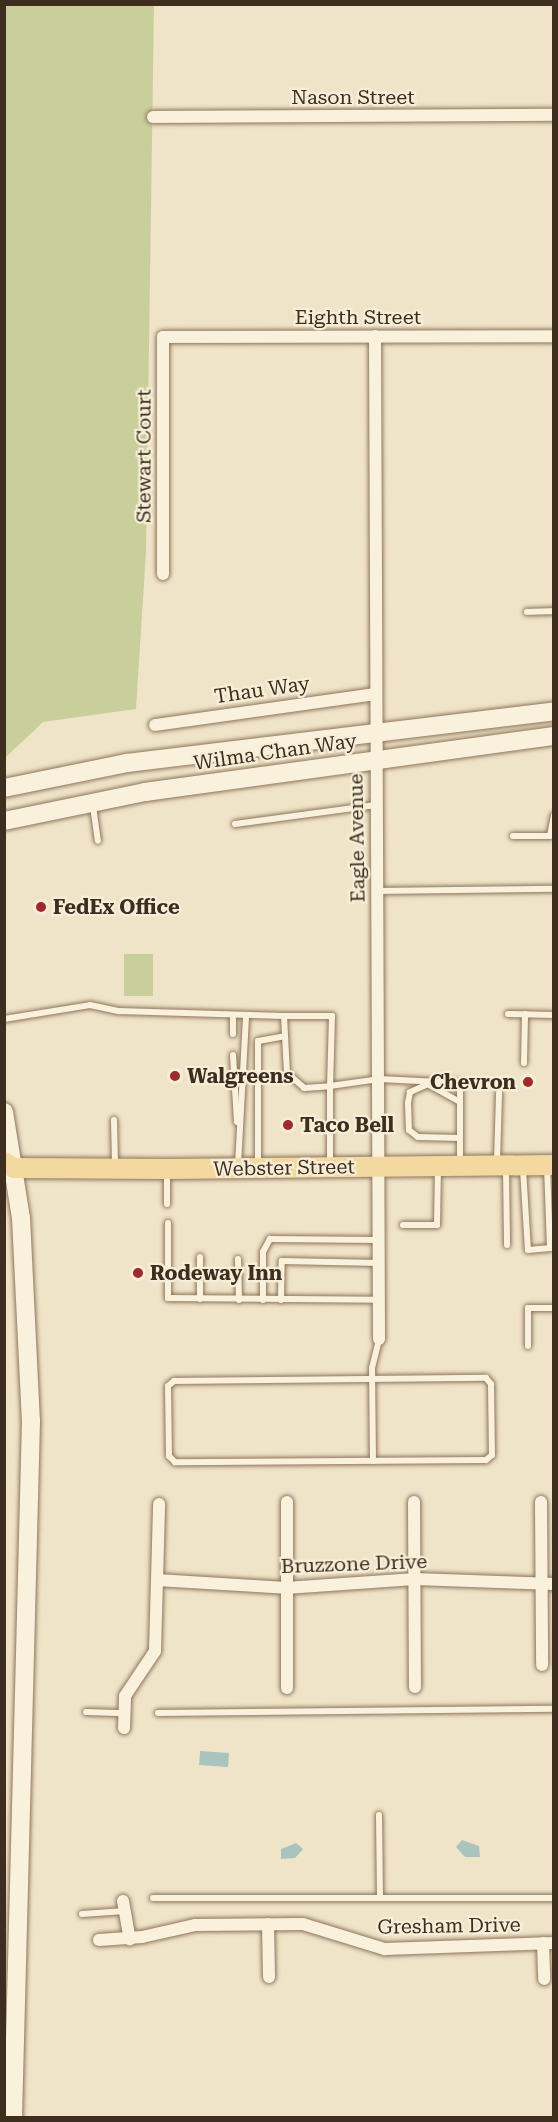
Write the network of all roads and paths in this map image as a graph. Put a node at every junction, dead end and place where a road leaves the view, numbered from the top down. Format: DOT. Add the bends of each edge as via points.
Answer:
graph roads {
  1 [pos="554,115"];
  2 [pos="153,117"];
  3 [pos="375,336"];
  4 [pos="554,336"];
  5 [pos="163,337"];
  6 [pos="163,574"];
  7 [pos="554,611"];
  8 [pos="527,612"];
  9 [pos="375,694"];
  10 [pos="554,711"];
  11 [pos="155,725"];
  12 [pos="375,736"];
  13 [pos="554,736"];
  14 [pos="376,761"];
  15 [pos="4,788"];
  16 [pos="92,800"];
  17 [pos="376,805"];
  18 [pos="554,815"];
  19 [pos="4,821"];
  20 [pos="235,824"];
  21 [pos="513,836"];
  22 [pos="98,841"];
  23 [pos="554,889"];
  24 [pos="378,891"];
  25 [pos="508,1014"];
  26 [pos="525,1014"];
  27 [pos="233,1015"];
  28 [pos="554,1015"];
  29 [pos="246,1016"];
  30 [pos="284,1016"];
  31 [pos="4,1019"];
  32 [pos="233,1034"];
  33 [pos="285,1036"];
  34 [pos="233,1055"];
  35 [pos="524,1063"];
  36 [pos="379,1078"];
  37 [pos="330,1086"];
  38 [pos="498,1093"];
  39 [pos="460,1102"];
  40 [pos="4,1112"];
  41 [pos="114,1120"];
  42 [pos="239,1125"];
  43 [pos="460,1138"];
  44 [pos="550,1165"];
  45 [pos="380,1166"];
  46 [pos="438,1166"];
  47 [pos="460,1166"];
  48 [pos="509,1166"];
  49 [pos="258,1167"];
  50 [pos="330,1167"];
  51 [pos="8,1168"];
  52 [pos="238,1168"];
  53 [pos="116,1169"];
  54 [pos="167,1169"];
  55 [pos="168,1204"];
  56 [pos="168,1223"];
  57 [pos="403,1225"];
  58 [pos="380,1240"];
  59 [pos="507,1245"];
  60 [pos="200,1257"];
  61 [pos="238,1259"];
  62 [pos="380,1263"];
  63 [pos="200,1299"];
  64 [pos="281,1299"];
  65 [pos="239,1300"];
  66 [pos="262,1300"];
  67 [pos="380,1300"];
  68 [pos="554,1308"];
  69 [pos="379,1340"];
  70 [pos="528,1346"];
  71 [pos="372,1379"];
  72 [pos="373,1461"];
  73 [pos="287,1502"];
  74 [pos="414,1502"];
  75 [pos="541,1502"];
  76 [pos="159,1504"];
  77 [pos="415,1579"];
  78 [pos="157,1580"];
  79 [pos="548,1585"];
  80 [pos="286,1588"];
  81 [pos="542,1665"];
  82 [pos="415,1687"];
  83 [pos="287,1688"];
  84 [pos="554,1709"];
  85 [pos="86,1712"];
  86 [pos="124,1713"];
  87 [pos="158,1713"];
  88 [pos="124,1728"];
  89 [pos="380,1815"];
  90 [pos="380,1897"];
  91 [pos="153,1898"];
  92 [pos="554,1898"];
  93 [pos="124,1906"];
  94 [pos="82,1914"];
  95 [pos="268,1924"];
  96 [pos="130,1939"];
  97 [pos="99,1940"];
  98 [pos="548,1943"];
  99 [pos="269,1977"];
  100 [pos="544,1979"];
  101 [pos="10,2063"];
  102 [pos="13,2118"];
  1 -- 2 [label="street, Nason Street"];
  3 -- 4 [label="street, Eighth Street"];
  3 -- 5 [label="street, Eighth Street"];
  3 -- 9 [label="street, Eagle Avenue"];
  5 -- 6 [label="street, Stewart Court"];
  7 -- 8 [label="lane"];
  9 -- 11 [label="street, Thau Way"];
  9 -- 12 [label="street, Eagle Avenue"];
  10 -- 12 [label="main road, Wilma Chan Way"];
  12 -- 14 [label="street, Eagle Avenue"];
  12 -- 15 [label="main road, Wilma Chan Way" via="127,763"];
  13 -- 14 [label="main road, Wilma Chan Way"];
  14 -- 16 [label="main road, Wilma Chan Way"];
  14 -- 17 [label="street, Eagle Avenue"];
  16 -- 19 [label="main road, Wilma Chan Way"];
  16 -- 22 [label="lane"];
  17 -- 20 [label="lane"];
  17 -- 24 [label="street, Eagle Avenue"];
  18 -- 21 [label="lane" via="550,836"];
  23 -- 24 [label="lane"];
  24 -- 36 [label="street, Eagle Avenue"];
  25 -- 26 [label="lane"];
  26 -- 28 [label="lane"];
  26 -- 35 [label="lane"];
  27 -- 29 [label="lane"];
  27 -- 31 [label="lane" via="119,1011 90,1005"];
  27 -- 32 [label="lane"];
  29 -- 30 [label="lane"];
  29 -- 42 [label="lane"];
  30 -- 33 [label="lane"];
  30 -- 37 [label="lane" via="332,1016"];
  33 -- 37 [label="lane" via="287,1073 304,1088"];
  33 -- 49 [label="lane" via="258,1041"];
  34 -- 42 [label="lane" via="233,1109"];
  36 -- 37 [label="lane"];
  36 -- 39 [label="lane" via="460,1083"];
  36 -- 45 [label="street, Eagle Avenue"];
  37 -- 50 [label="lane"];
  38 -- 48 [label="lane"];
  39 -- 43 [label="lane"];
  39 -- 43 [label="lane" via="428,1084 410,1092 408,1103 409,1130 418,1137"];
  40 -- 51 [label="main road"];
  41 -- 53 [label="lane"];
  42 -- 52 [label="lane"];
  43 -- 47 [label="lane"];
  44 -- 48 [label="main road, Webster Street"];
  44 -- 48 [label="lane" via="550,1248 528,1250"];
  45 -- 46 [label="main road, Webster Street"];
  45 -- 50 [label="main road, Webster Street"];
  45 -- 58 [label="street, Eagle Avenue"];
  46 -- 47 [label="main road, Webster Street"];
  46 -- 57 [label="lane" via="437,1225"];
  47 -- 48 [label="main road, Webster Street"];
  48 -- 59 [label="lane"];
  49 -- 50 [label="main road, Webster Street"];
  49 -- 52 [label="main road, Webster Street"];
  51 -- 53 [label="main road, Webster Street"];
  51 -- 101 [label="main road" via="25,1264 31,1421"];
  52 -- 54 [label="main road, Webster Street"];
  53 -- 54 [label="main road, Webster Street"];
  54 -- 55 [label="lane"];
  56 -- 63 [label="lane" via="168,1298"];
  58 -- 62 [label="street, Eagle Avenue"];
  58 -- 66 [label="lane" via="270,1239 263,1252"];
  60 -- 63 [label="lane"];
  61 -- 65 [label="lane"];
  62 -- 64 [label="lane" via="282,1261"];
  62 -- 67 [label="street, Eagle Avenue"];
  63 -- 65 [label="lane"];
  64 -- 66 [label="lane"];
  64 -- 67 [label="lane"];
  65 -- 66 [label="lane"];
  67 -- 69 [label="street, Eagle Avenue"];
  68 -- 70 [label="lane" via="528,1308"];
  69 -- 71 [label="lane"];
  71 -- 72 [label="lane"];
  71 -- 72 [label="lane" via="486,1378 491,1384 492,1455"];
  71 -- 72 [label="lane" via="174,1381 168,1386 168,1444 175,1462"];
  73 -- 80 [label="street"];
  74 -- 77 [label="street"];
  75 -- 79 [label="street"];
  76 -- 78 [label="street"];
  77 -- 79 [label="street, Bruzzone Drive"];
  77 -- 80 [label="street, Bruzzone Drive"];
  77 -- 82 [label="street"];
  78 -- 80 [label="street, Bruzzone Drive"];
  78 -- 86 [label="street" via="155,1651 131,1684"];
  79 -- 81 [label="street"];
  80 -- 83 [label="street"];
  84 -- 87 [label="lane"];
  85 -- 86 [label="lane"];
  86 -- 88 [label="street"];
  89 -- 90 [label="lane"];
  90 -- 91 [label="lane"];
  90 -- 92 [label="lane"];
  93 -- 94 [label="lane"];
  93 -- 96 [label="street"];
  95 -- 96 [label="street, Gresham Drive" via="195,1924"];
  95 -- 98 [label="street, Gresham Drive" via="303,1924 385,1949"];
  95 -- 99 [label="street"];
  96 -- 97 [label="street, Gresham Drive"];
  98 -- 100 [label="street"];
  101 -- 102 [label="main road"];
}
